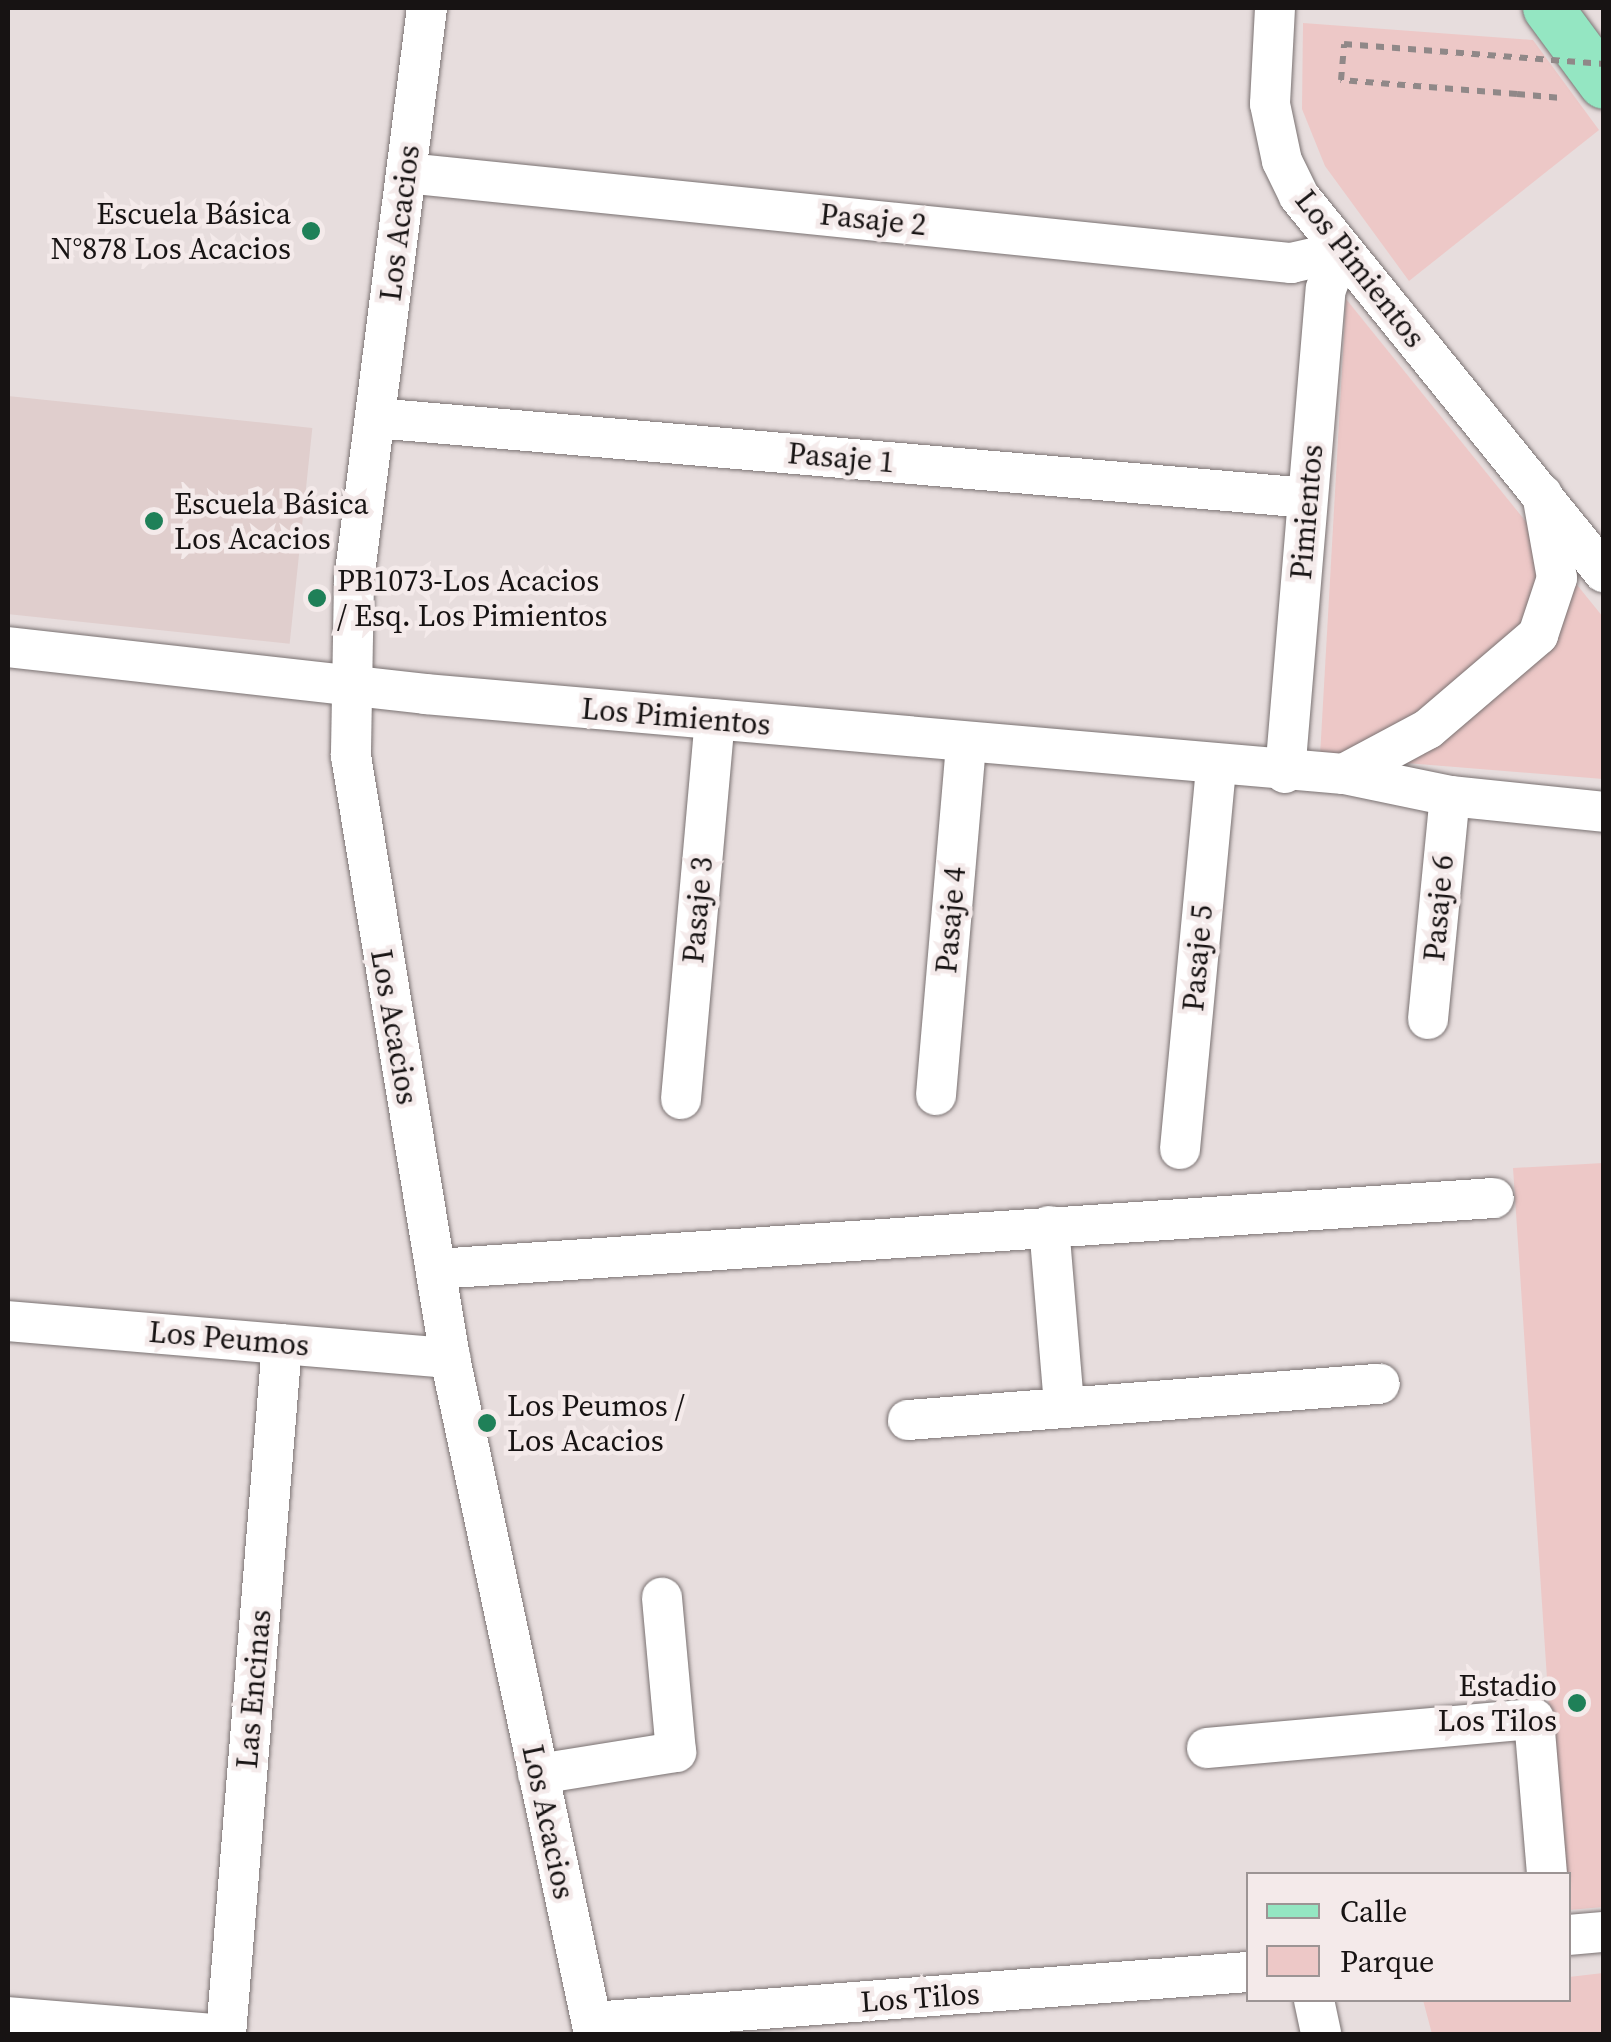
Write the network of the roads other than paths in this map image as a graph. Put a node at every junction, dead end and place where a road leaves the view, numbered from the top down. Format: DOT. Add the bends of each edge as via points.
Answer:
graph roads {
  1 [pos="427,8"];
  2 [pos="1276,8"];
  3 [pos="1538,9"];
  4 [pos="1604,84"];
  5 [pos="406,172"];
  6 [pos="1340,252"];
  7 [pos="375,418"];
  8 [pos="1542,494"];
  9 [pos="1308,498"];
  10 [pos="1604,572"];
  11 [pos="8,647"];
  12 [pos="348,683"];
  13 [pos="715,720"];
  14 [pos="966,744"];
  15 [pos="1216,767"];
  16 [pos="1285,774"];
  17 [pos="1344,774"];
  18 [pos="1450,796"];
  19 [pos="1604,812"];
  20 [pos="1428,1019"];
  21 [pos="936,1095"];
  22 [pos="680,1099"];
  23 [pos="1180,1149"];
  24 [pos="1494,1198"];
  25 [pos="1048,1226"];
  26 [pos="436,1269"];
  27 [pos="8,1321"];
  28 [pos="282,1344"];
  29 [pos="450,1358"];
  30 [pos="1380,1384"];
  31 [pos="1064,1406"];
  32 [pos="908,1420"];
  33 [pos="662,1598"];
  34 [pos="1207,1748"];
  35 [pos="538,1774"];
  36 [pos="1547,1872"];
  37 [pos="1604,1932"];
  38 [pos="1571,1936"];
  39 [pos="1246,1972"];
  40 [pos="1314,2002"];
  41 [pos="8,2017"];
  42 [pos="593,2028"];
  43 [pos="217,2034"];
  44 [pos="226,2034"];
  45 [pos="1321,2034"];
  1 -- 5 [label="street, Los Acacios"];
  2 -- 6 [label="street, Los Pimientos" via="1269,71 1275,133 1299,196"];
  3 -- 4 [label="main road"];
  5 -- 6 [label="street, Pasaje 2" via="1291,263"];
  5 -- 7 [label="street, Los Acacios"];
  6 -- 8 [label="street, Los Pimientos"];
  6 -- 9 [label="street, Pimientos" via="1326,289"];
  7 -- 9 [label="street, Pasaje 1"];
  7 -- 12 [label="street, Los Acacios"];
  8 -- 10 [label="street, Los Pimientos"];
  8 -- 17 [label="street, Los Pimientos" via="1557,578 1538,635 1428,729"];
  9 -- 16 [label="street, Pimientos"];
  11 -- 12 [label="street, Los Pimientos"];
  12 -- 13 [label="street, Los Pimientos"];
  12 -- 26 [label="street, Los Acacios" via="360,826"];
  13 -- 14 [label="street, Los Pimientos"];
  13 -- 22 [label="street, Pasaje 3"];
  14 -- 15 [label="street, Los Pimientos"];
  14 -- 21 [label="street, Pasaje 4"];
  15 -- 16 [label="street, Los Pimientos"];
  15 -- 23 [label="street, Pasaje 5"];
  16 -- 17 [label="street, Los Pimientos"];
  17 -- 18 [label="street, Los Pimientos"];
  18 -- 19 [label="street, Los Pimientos"];
  18 -- 20 [label="street, Pasaje 6"];
  24 -- 25 [label="street"];
  25 -- 26 [label="street"];
  25 -- 31 [label="street"];
  26 -- 29 [label="street, Los Acacios"];
  27 -- 28 [label="street, Los Peumos"];
  28 -- 29 [label="street, Los Peumos"];
  28 -- 44 [label="street, Las Encinas"];
  29 -- 35 [label="street, Los Acacios"];
  30 -- 31 [label="street"];
  31 -- 32 [label="street"];
  33 -- 35 [label="street" via="676,1752"];
  34 -- 36 [label="street" via="1534,1720"];
  35 -- 42 [label="street, Los Acacios"];
  37 -- 38 [label="street"];
  39 -- 42 [label="street, Los Tilos"];
  40 -- 45 [label="street"];
  41 -- 43 [label="street"];
}
